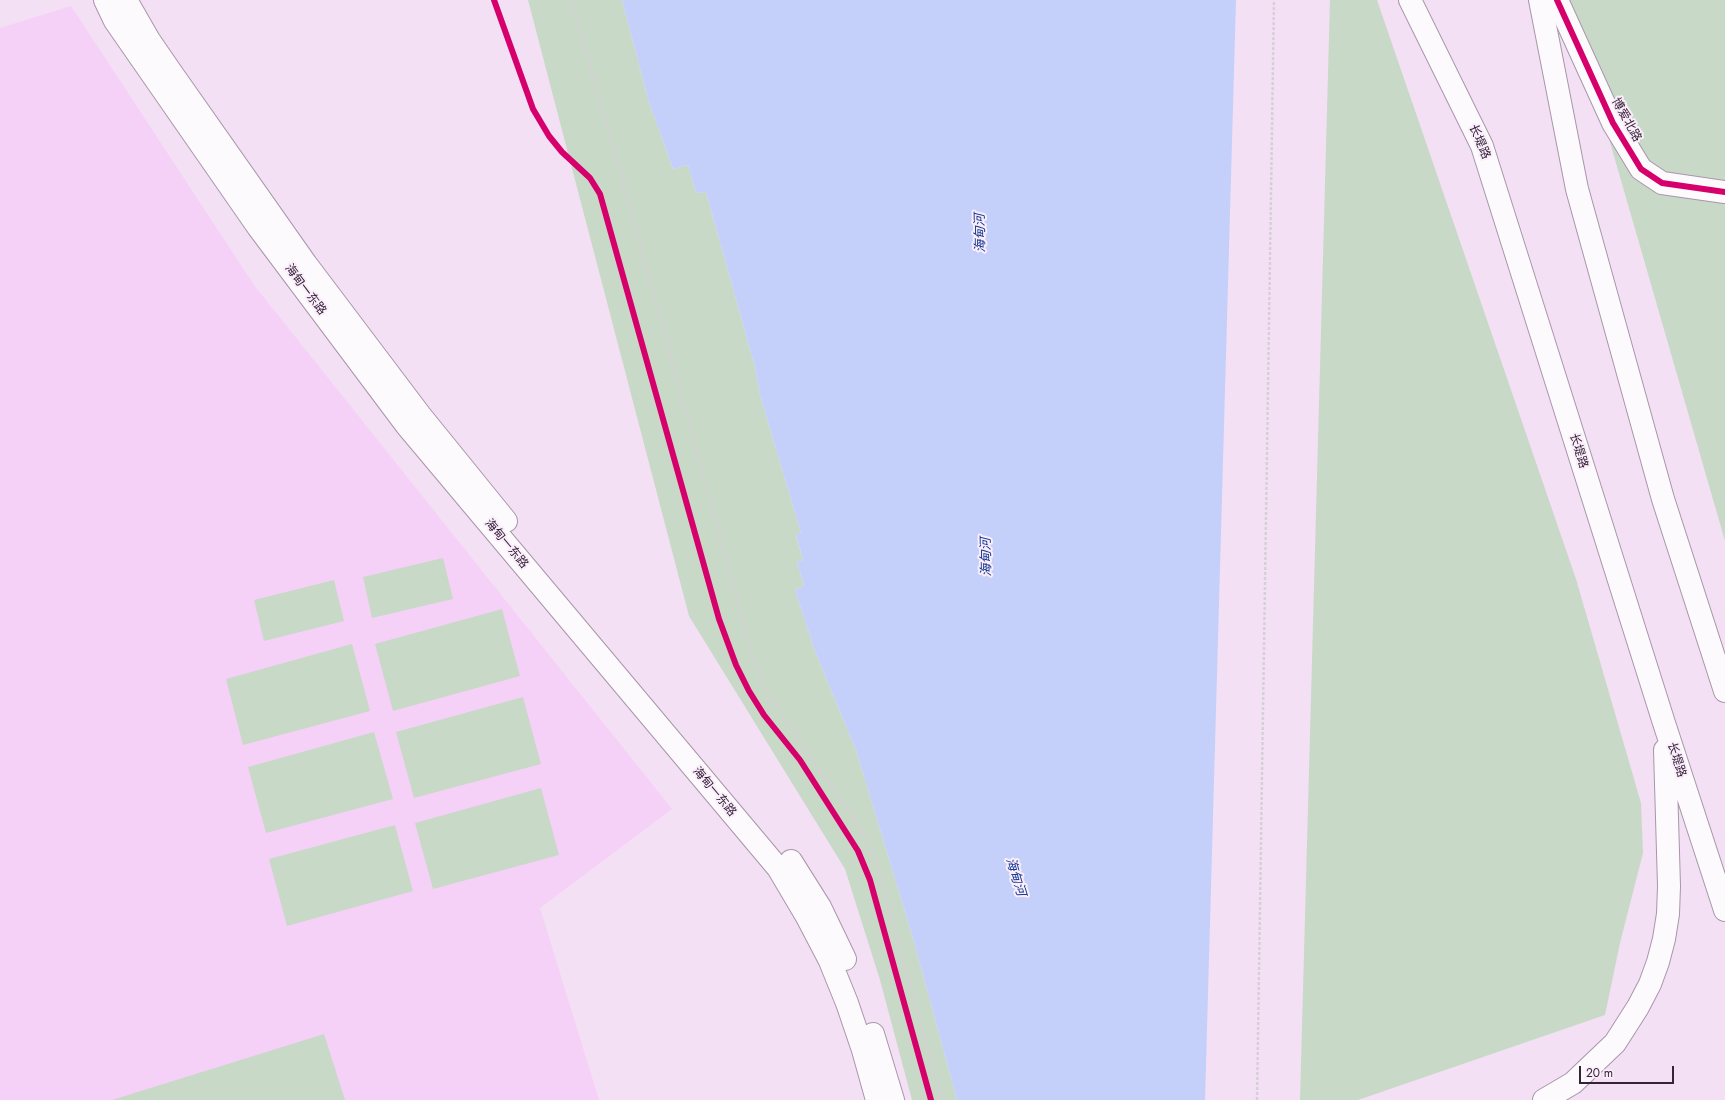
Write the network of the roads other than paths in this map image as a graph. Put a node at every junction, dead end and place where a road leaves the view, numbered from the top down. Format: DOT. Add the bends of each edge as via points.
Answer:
graph roads {
  1 [pos="105,0"];
  2 [pos="126,0"];
  3 [pos="1410,0"];
  4 [pos="1540,0"];
  5 [pos="1557,0"];
  6 [pos="1725,192"];
  7 [pos="1725,691"];
  8 [pos="1664,723"];
  9 [pos="1725,910"];
  10 [pos="877,1100"];
  11 [pos="893,1100"];
  12 [pos="1544,1100"];
  1 -- 10 [label="main road, 海甸一东路" via="115,21 258,227 407,426 778,868 830,962 847,1003"];
  2 -- 11 [label="main road, 海甸一东路" via="153,46 274,220 420,415 790,860 820,907 844,955 863,1004"];
  3 -- 8 [label="main road, 长堤路" via="1482,146"];
  4 -- 7 [label="main road" via="1579,196 1663,499"];
  5 -- 6 [label="main road, 博爱北路" via="1613,123 1641,169 1662,184"];
  8 -- 9 [label="main road, 长堤路"];
  8 -- 12 [label="main road" via="1669,886 1668,914 1658,962 1638,1007 1615,1043 1573,1083"];
}
